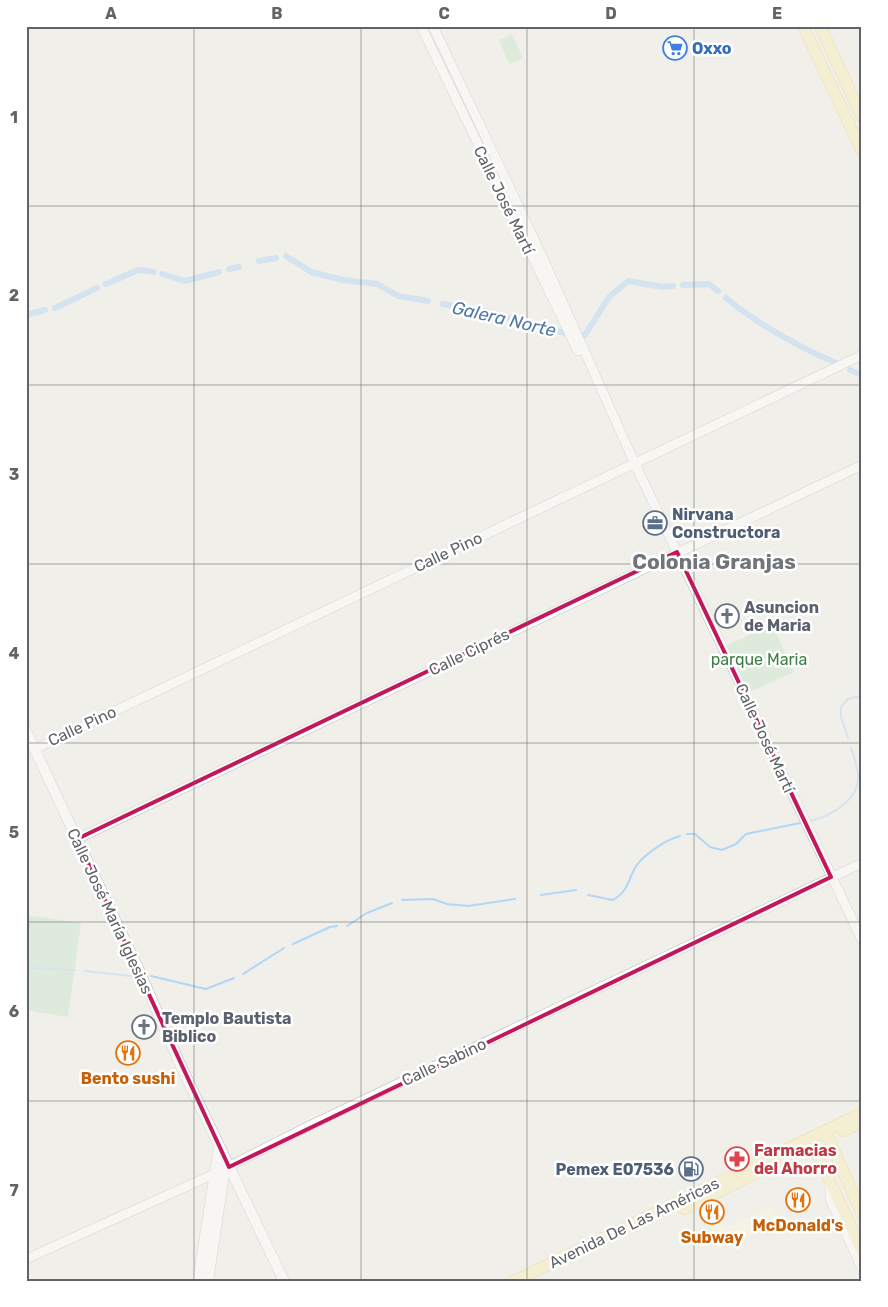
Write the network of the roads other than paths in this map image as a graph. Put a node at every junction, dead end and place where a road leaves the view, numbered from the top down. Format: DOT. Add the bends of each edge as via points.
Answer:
graph roads {
  1 [pos="421,26"];
  2 [pos="433,26"];
  3 [pos="803,26"];
  4 [pos="820,26"];
  5 [pos="862,117"];
  6 [pos="862,151"];
  7 [pos="862,355"];
  8 [pos="592,372"];
  9 [pos="634,464"];
  10 [pos="862,465"];
  11 [pos="677,552"];
  12 [pos="26,731"];
  13 [pos="35,748"];
  14 [pos="77,839"];
  15 [pos="862,863"];
  16 [pos="831,878"];
  17 [pos="862,940"];
  18 [pos="862,1113"];
  19 [pos="862,1122"];
  20 [pos="824,1135"];
  21 [pos="811,1142"];
  22 [pos="219,1147"];
  23 [pos="836,1157"];
  24 [pos="226,1165"];
  25 [pos="822,1166"];
  26 [pos="214,1174"];
  27 [pos="830,1182"];
  28 [pos="862,1214"];
  29 [pos="862,1250"];
  30 [pos="26,1259"];
  31 [pos="862,1268"];
  32 [pos="198,1281"];
  33 [pos="208,1281"];
  34 [pos="284,1281"];
  35 [pos="514,1281"];
  36 [pos="530,1281"];
  1 -- 8 [label="street, Calle José Martí" via="532,258"];
  2 -- 8 [label="street, Calle José Martí"];
  3 -- 6 [label="main road"];
  4 -- 5 [label="main road"];
  7 -- 9 [label="street, Calle Pino"];
  8 -- 9 [label="street, Calle José Martí"];
  9 -- 11 [label="street, Calle José Martí"];
  9 -- 13 [label="street, Calle Pino"];
  10 -- 11 [label="street, Calle Ciprés"];
  11 -- 14 [label="street, Calle Ciprés"];
  11 -- 16 [label="street, Calle José Martí"];
  12 -- 13 [label="main road, Calle José María Iglesias"];
  13 -- 14 [label="main road, Calle José María Iglesias"];
  14 -- 22 [label="main road, Calle José María Iglesias"];
  15 -- 16 [label="street, Calle Sabino"];
  16 -- 17 [label="street, Calle José Martí"];
  16 -- 24 [label="street, Calle Sabino"];
  18 -- 20 [label="main road, Avenida De Las Américas"];
  19 -- 20 [label="main road, Avenida De Las Américas"];
  20 -- 21 [label="main road, Avenida De Las Américas"];
  20 -- 23 [label="main road"];
  21 -- 25 [label="main road"];
  21 -- 35 [label="main road, Avenida De Las Américas"];
  21 -- 36 [label="main road, Avenida De Las Américas" via="724,1190"];
  22 -- 24 [label="main road, Calle José María Iglesias"];
  22 -- 26 [label="main road"];
  23 -- 25 [label="main road" via="828,1159"];
  23 -- 28 [label="main road"];
  24 -- 26 [label="street, Calle Sabino"];
  24 -- 33 [label="main road"];
  24 -- 34 [label="main road, Calle José María Iglesias"];
  25 -- 27 [label="main road"];
  26 -- 30 [label="street, Calle Sabino"];
  26 -- 32 [label="main road"];
  27 -- 29 [label="main road"];
  27 -- 31 [label="street" via="830,1198"];
}
